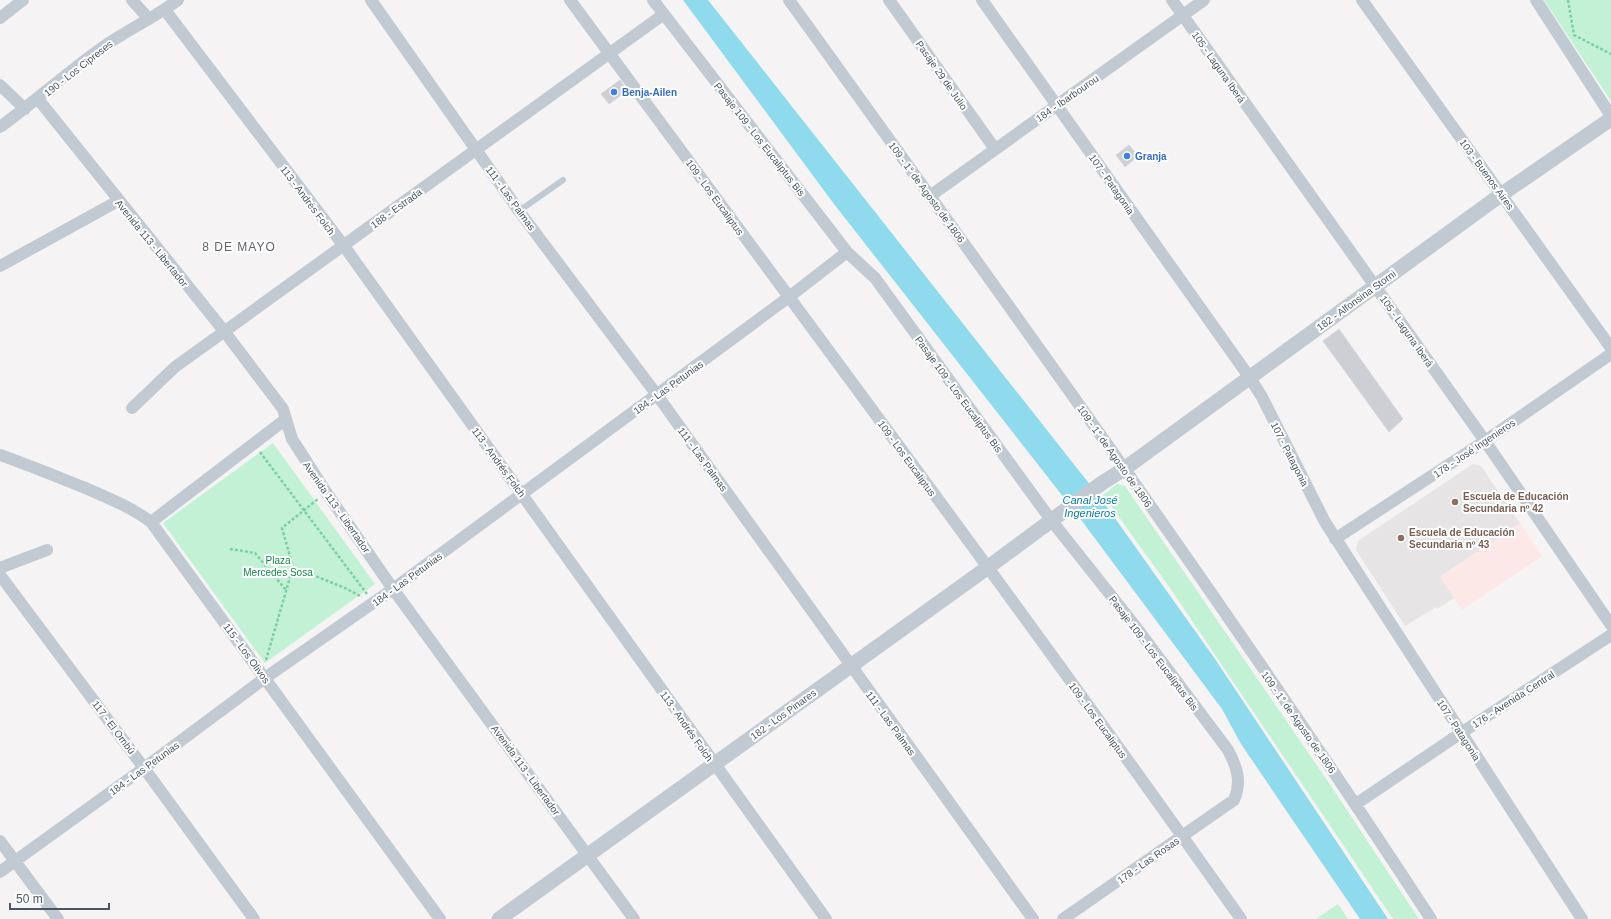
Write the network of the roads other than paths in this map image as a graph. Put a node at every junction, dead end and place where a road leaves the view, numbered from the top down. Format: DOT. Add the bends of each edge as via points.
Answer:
graph roads {
  1 [pos="23,0"];
  2 [pos="132,0"];
  3 [pos="178,0"];
  4 [pos="371,0"];
  5 [pos="570,0"];
  6 [pos="653,0"];
  7 [pos="789,0"];
  8 [pos="889,0"];
  9 [pos="982,0"];
  10 [pos="1172,0"];
  11 [pos="1204,0"];
  12 [pos="1362,0"];
  13 [pos="1536,0"];
  14 [pos="165,10"];
  15 [pos="664,14"];
  16 [pos="1183,15"];
  17 [pos="0,18"];
  18 [pos="148,18"];
  19 [pos="609,53"];
  20 [pos="0,85"];
  21 [pos="38,99"];
  22 [pos="1057,106"];
  23 [pos="25,109"];
  24 [pos="1611,117"];
  25 [pos="0,127"];
  26 [pos="995,149"];
  27 [pos="476,150"];
  28 [pos="563,180"];
  29 [pos="1502,194"];
  30 [pos="930,196"];
  31 [pos="118,201"];
  32 [pos="519,211"];
  33 [pos="344,246"];
  34 [pos="847,252"];
  35 [pos="0,266"];
  36 [pos="1376,286"];
  37 [pos="789,297"];
  38 [pos="224,331"];
  39 [pos="1611,348"];
  40 [pos="1611,354"];
  41 [pos="1250,378"];
  42 [pos="657,395"];
  43 [pos="132,408"];
  44 [pos="286,419"];
  45 [pos="1485,441"];
  46 [pos="0,455"];
  47 [pos="1124,469"];
  48 [pos="522,495"];
  49 [pos="1066,509"];
  50 [pos="1051,520"];
  51 [pos="151,522"];
  52 [pos="1335,539"];
  53 [pos="47,550"];
  54 [pos="0,568"];
  55 [pos="987,568"];
  56 [pos="0,574"];
  57 [pos="393,589"];
  58 [pos="1611,625"];
  59 [pos="1611,636"];
  60 [pos="850,666"];
  61 [pos="264,678"];
  62 [pos="1461,733"];
  63 [pos="714,764"];
  64 [pos="144,768"];
  65 [pos="1234,800"];
  66 [pos="1356,804"];
  67 [pos="1182,836"];
  68 [pos="0,841"];
  69 [pos="588,855"];
  70 [pos="16,860"];
  71 [pos="0,872"];
  72 [pos="58,919"];
  73 [pos="254,919"];
  74 [pos="440,919"];
  75 [pos="499,919"];
  76 [pos="634,919"];
  77 [pos="826,919"];
  78 [pos="1033,919"];
  79 [pos="1062,919"];
  80 [pos="1241,919"];
  81 [pos="1431,919"];
  82 [pos="1582,919"];
  1 -- 17 [label="street"];
  2 -- 18 [label="street"];
  3 -- 14 [label="street, 190 - Los Cipreses"];
  4 -- 27 [label="street, 111 - Las Palmas"];
  5 -- 19 [label="street, 109 - Los Eucaliptus"];
  6 -- 15 [label="street, Pasaje 109 - Los Eucaliptus Bis"];
  7 -- 30 [label="street, 109 - 1° de Agosto de 1806"];
  8 -- 26 [label="street, Pasaje 29 de Julio"];
  9 -- 22 [label="street, 107 - Patagonia"];
  10 -- 16 [label="street, 105 - Laguna Iberá"];
  11 -- 16 [label="street, 184 - Ibarbourou"];
  12 -- 29 [label="street, 103 - Buenos Aires"];
  13 -- 24 [label="street"];
  14 -- 18 [label="street, 190 - Los Cipreses"];
  14 -- 33 [label="street, 113 - Andrés Folch"];
  15 -- 19 [label="street, 188 - Estrada"];
  15 -- 34 [label="street, Pasaje 109 - Los Eucaliptus Bis"];
  16 -- 22 [label="street, 184 - Ibarbourou"];
  16 -- 36 [label="street, 105 - Laguna Iberá"];
  18 -- 21 [label="street, 190 - Los Cipreses" via="97,51"];
  19 -- 27 [label="street, 188 - Estrada"];
  19 -- 37 [label="street, 109 - Los Eucaliptus"];
  20 -- 23 [label="street"];
  21 -- 23 [label="street, 190 - Los Cipreses"];
  21 -- 31 [label="street, Avenida 113 - Libertador"];
  22 -- 26 [label="street, 184 - Ibarbourou"];
  22 -- 41 [label="street, 107 - Patagonia"];
  23 -- 25 [label="street, 190 - Los Cipreses"];
  24 -- 29 [label="street, 182 - Alfonsina Storni"];
  26 -- 30 [label="street, 184 - Ibarbourou"];
  27 -- 32 [label="street, 111 - Las Palmas"];
  27 -- 33 [label="street, 188 - Estrada"];
  28 -- 32 [label="lane"];
  29 -- 36 [label="street, 182 - Alfonsina Storni"];
  29 -- 39 [label="street, 103 - Buenos Aires"];
  30 -- 47 [label="street, 109 - 1° de Agosto de 1806"];
  31 -- 35 [label="street"];
  31 -- 38 [label="street, Avenida 113 - Libertador"];
  32 -- 42 [label="street, 111 - Las Palmas"];
  33 -- 38 [label="street, 188 - Estrada"];
  33 -- 48 [label="street, 113 - Andrés Folch"];
  34 -- 37 [label="street, 184 - Las Petunias"];
  34 -- 50 [label="street, Pasaje 109 - Los Eucaliptus Bis" via="875,278"];
  36 -- 41 [label="street, 182 - Alfonsina Storni"];
  36 -- 45 [label="street, 105 - Laguna Iberá"];
  37 -- 42 [label="street, 184 - Las Petunias"];
  37 -- 55 [label="street, 109 - Los Eucaliptus"];
  38 -- 43 [label="street, 188 - Estrada" via="175,367"];
  38 -- 44 [label="street, Avenida 113 - Libertador" via="283,409"];
  40 -- 45 [label="street, 178 - José Ingenieros"];
  41 -- 47 [label="street, 182 - Alfonsina Storni"];
  41 -- 52 [label="street, 107 - Patagonia"];
  42 -- 48 [label="street, 184 - Las Petunias"];
  42 -- 60 [label="street, 111 - Las Palmas"];
  44 -- 51 [label="street"];
  44 -- 57 [label="street, Avenida 113 - Libertador" via="292,439"];
  45 -- 52 [label="street, 178 - José Ingenieros"];
  45 -- 58 [label="street, 105 - Laguna Iberá"];
  46 -- 51 [label="street, 115 - Los Olivos" via="99,494 141,514"];
  47 -- 49 [label="street, 182 - Alfonsina Storni"];
  47 -- 66 [label="street, 109 - 1° de Agosto de 1806"];
  48 -- 57 [label="street, 184 - Las Petunias"];
  48 -- 63 [label="street, 113 - Andrés Folch"];
  49 -- 50 [label="street, 182 - Los Pinares"];
  50 -- 55 [label="street, 182 - Los Pinares"];
  50 -- 65 [label="street, Pasaje 109 - Los Eucaliptus Bis" via="1136,627 1228,750 1239,779"];
  51 -- 61 [label="street, 115 - Los Olivos"];
  52 -- 62 [label="street, 107 - Patagonia"];
  53 -- 54 [label="street"];
  55 -- 60 [label="street, 182 - Los Pinares"];
  55 -- 67 [label="street, 109 - Los Eucaliptus"];
  56 -- 64 [label="street, 117 - El Ombú"];
  57 -- 61 [label="street, 184 - Las Petunias"];
  57 -- 69 [label="street, Avenida 113 - Libertador"];
  59 -- 62 [label="street, 176 - Avenida Central"];
  60 -- 63 [label="street, 182 - Los Pinares"];
  60 -- 78 [label="street, 111 - Las Palmas"];
  61 -- 64 [label="street, 184 - Las Petunias"];
  61 -- 74 [label="street, 115 - Los Olivos"];
  62 -- 66 [label="street, 176 - Avenida Central"];
  62 -- 82 [label="street, 107 - Patagonia"];
  63 -- 69 [label="street, 182 - Los Pinares"];
  63 -- 77 [label="street, 113 - Andrés Folch"];
  64 -- 70 [label="street, 184 - Las Petunias"];
  64 -- 73 [label="street, 117 - El Ombú"];
  65 -- 67 [label="street, 178 - Las Rosas"];
  66 -- 81 [label="street, 109 - 1° de Agosto de 1806"];
  67 -- 79 [label="street, 178 - Las Rosas"];
  67 -- 80 [label="street, 109 - Los Eucaliptus"];
  68 -- 70 [label="street"];
  69 -- 75 [label="street, 182 - Los Pinares"];
  69 -- 76 [label="street, Avenida 113 - Libertador"];
  70 -- 71 [label="street, 184 - Las Petunias"];
  70 -- 72 [label="street"];
}
